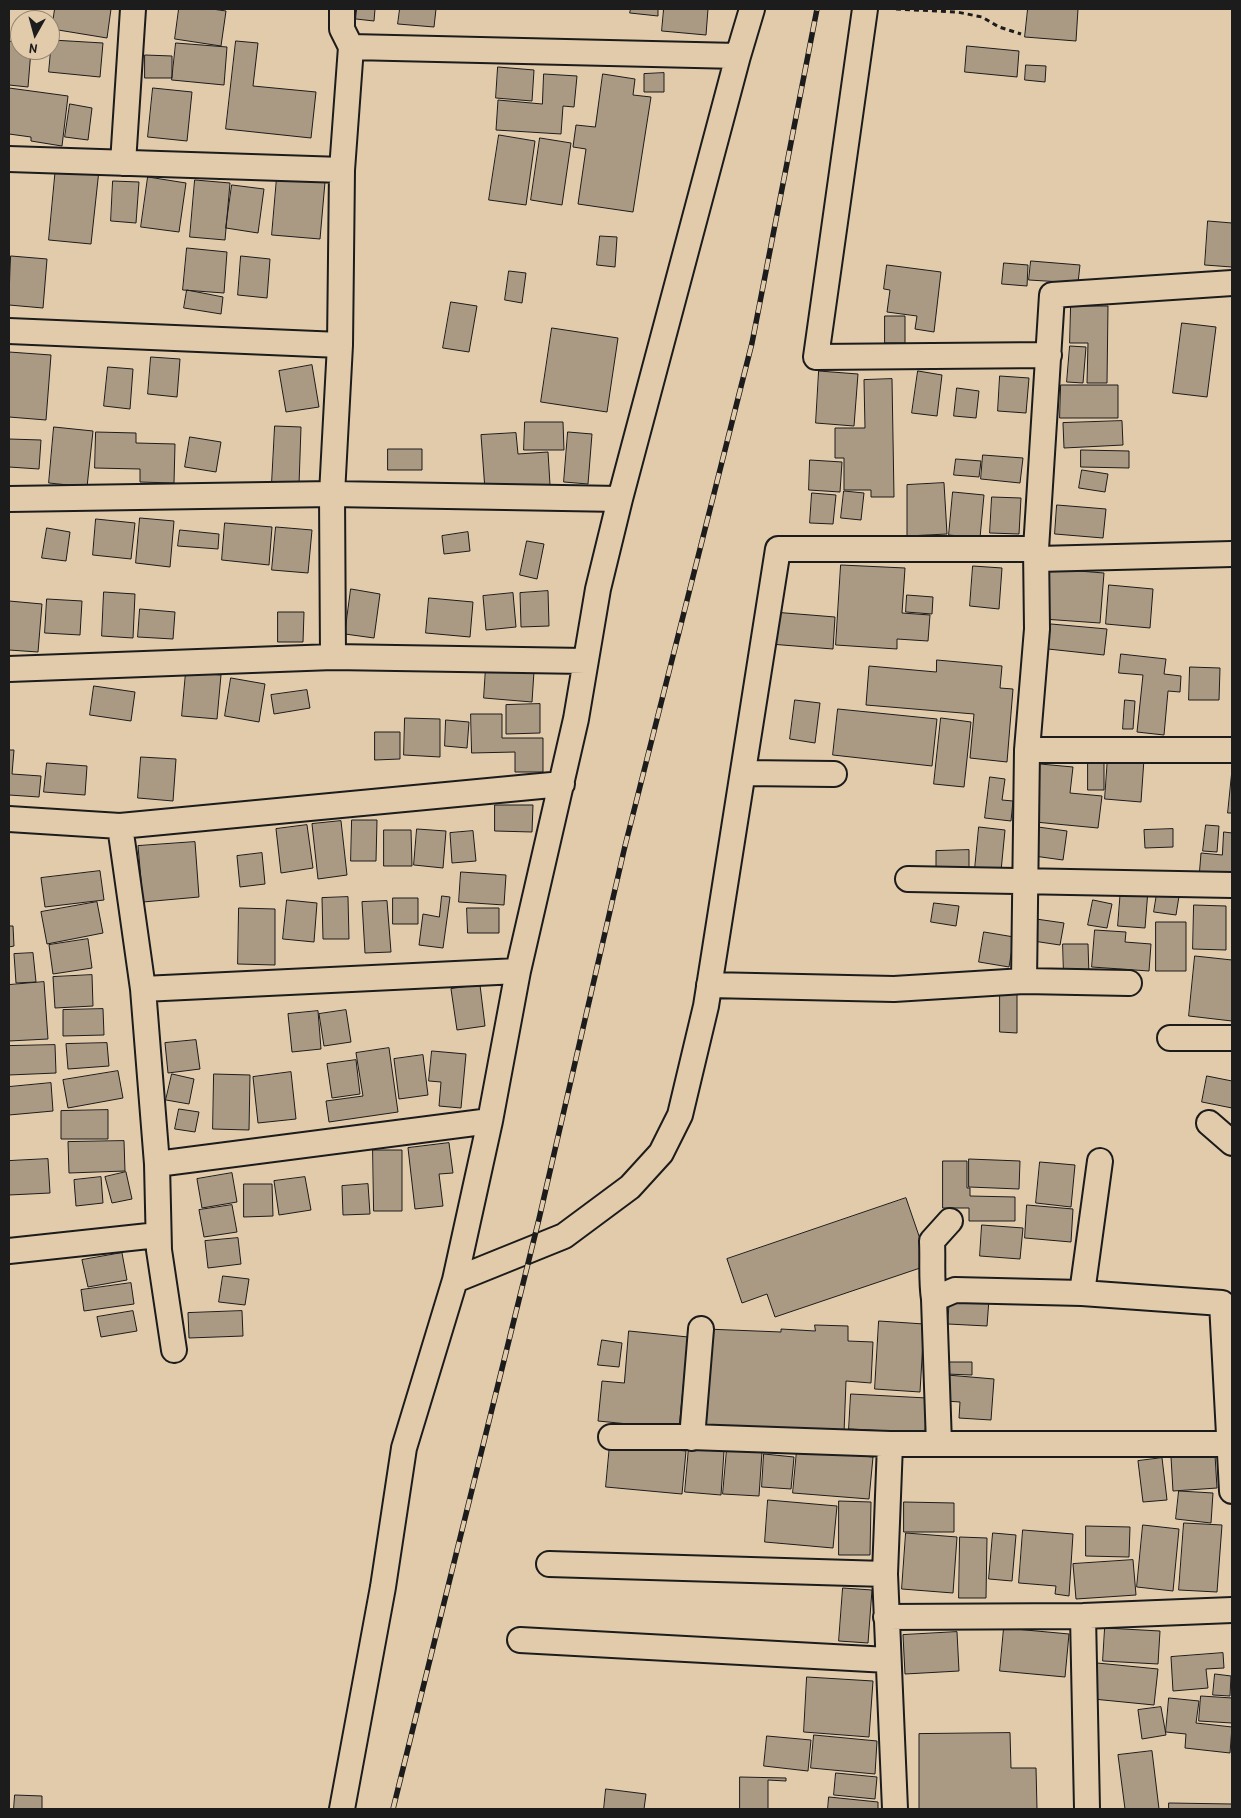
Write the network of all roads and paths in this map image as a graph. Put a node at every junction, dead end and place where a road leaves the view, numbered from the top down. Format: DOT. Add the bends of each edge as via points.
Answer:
graph roads {
  1 [pos="133,9"];
  2 [pos="342,9"];
  3 [pos="752,9"];
  4 [pos="865,9"];
  5 [pos="896,9"];
  6 [pos="1021,34"];
  7 [pos="351,47"];
  8 [pos="738,56"];
  9 [pos="9,159"];
  10 [pos="123,163"];
  11 [pos="342,170"];
  12 [pos="1232,282"];
  13 [pos="9,331"];
  14 [pos="340,345"];
  15 [pos="1049,355"];
  16 [pos="332,494"];
  17 [pos="9,499"];
  18 [pos="620,500"];
  19 [pos="1037,554"];
  20 [pos="1232,554"];
  21 [pos="332,657"];
  22 [pos="585,661"];
  23 [pos="9,669"];
  24 [pos="1027,750"];
  25 [pos="1232,750"];
  26 [pos="743,773"];
  27 [pos="834,774"];
  28 [pos="562,784"];
  29 [pos="9,819"];
  30 [pos="120,826"];
  31 [pos="908,879"];
  32 [pos="1025,880"];
  33 [pos="1232,885"];
  34 [pos="518,971"];
  35 [pos="1024,981"];
  36 [pos="1129,983"];
  37 [pos="709,986"];
  38 [pos="143,989"];
  39 [pos="1170,1038"];
  40 [pos="1232,1038"];
  41 [pos="490,1121"];
  42 [pos="1209,1123"];
  43 [pos="1232,1144"];
  44 [pos="1100,1161"];
  45 [pos="157,1164"];
  46 [pos="950,1221"];
  47 [pos="158,1235"];
  48 [pos="9,1251"];
  49 [pos="455,1280"];
  50 [pos="1082,1293"];
  51 [pos="934,1299"];
  52 [pos="701,1329"];
  53 [pos="174,1350"];
  54 [pos="611,1437"];
  55 [pos="692,1438"];
  56 [pos="890,1444"];
  57 [pos="939,1444"];
  58 [pos="1231,1444"];
  59 [pos="1232,1491"];
  60 [pos="548,1564"];
  61 [pos="885,1574"];
  62 [pos="1232,1610"];
  63 [pos="1084,1616"];
  64 [pos="886,1617"];
  65 [pos="520,1640"];
  66 [pos="888,1660"];
  67 [pos="342,1809"];
  68 [pos="895,1809"];
  69 [pos="1087,1809"];
  1 -- 10 [label="street"];
  2 -- 7 [label="street" via="342,29"];
  3 -- 8 [label="street"];
  4 -- 15 [label="street" via="816,357"];
  5 -- 6 [label="path" via="982,17"];
  7 -- 8 [label="street"];
  7 -- 11 [label="street"];
  8 -- 18 [label="street"];
  9 -- 10 [label="street"];
  10 -- 11 [label="street"];
  11 -- 14 [label="street"];
  12 -- 15 [label="street" via="1052,295"];
  13 -- 14 [label="street"];
  14 -- 16 [label="street"];
  15 -- 19 [label="street"];
  16 -- 17 [label="street"];
  16 -- 18 [label="street"];
  16 -- 21 [label="street"];
  18 -- 22 [label="street" via="598,589"];
  19 -- 20 [label="street"];
  19 -- 24 [label="street" via="1037,629"];
  19 -- 26 [label="street" via="778,549"];
  21 -- 22 [label="street"];
  21 -- 23 [label="street"];
  22 -- 28 [label="street"];
  24 -- 25 [label="street"];
  24 -- 32 [label="street"];
  26 -- 27 [label="street"];
  26 -- 37 [label="street"];
  28 -- 30 [label="street"];
  28 -- 34 [label="street"];
  29 -- 30 [label="street"];
  30 -- 38 [label="street"];
  31 -- 32 [label="street"];
  32 -- 33 [label="street"];
  32 -- 35 [label="street"];
  34 -- 38 [label="street"];
  34 -- 41 [label="street"];
  35 -- 36 [label="street"];
  35 -- 37 [label="street" via="894,989"];
  37 -- 49 [label="street" via="680,1115 661,1153 630,1187 564,1236"];
  38 -- 45 [label="street"];
  39 -- 40 [label="street"];
  41 -- 45 [label="street"];
  41 -- 49 [label="street"];
  42 -- 43 [label="street"];
  44 -- 50 [label="street"];
  45 -- 47 [label="street"];
  46 -- 51 [label="street" via="932,1242"];
  47 -- 48 [label="street"];
  47 -- 53 [label="street"];
  49 -- 67 [label="street" via="404,1448 383,1587"];
  50 -- 51 [label="street" via="955,1290"];
  50 -- 58 [label="street" via="1222,1303"];
  51 -- 57 [label="street"];
  52 -- 55 [label="street"];
  54 -- 55 [label="street"];
  55 -- 56 [label="street"];
  56 -- 57 [label="street"];
  56 -- 61 [label="street"];
  57 -- 58 [label="street"];
  58 -- 59 [label="street"];
  60 -- 61 [label="street"];
  61 -- 64 [label="street"];
  62 -- 63 [label="street"];
  63 -- 64 [label="street"];
  63 -- 69 [label="street"];
  64 -- 66 [label="street"];
  65 -- 66 [label="street"];
  66 -- 68 [label="street"];
}
